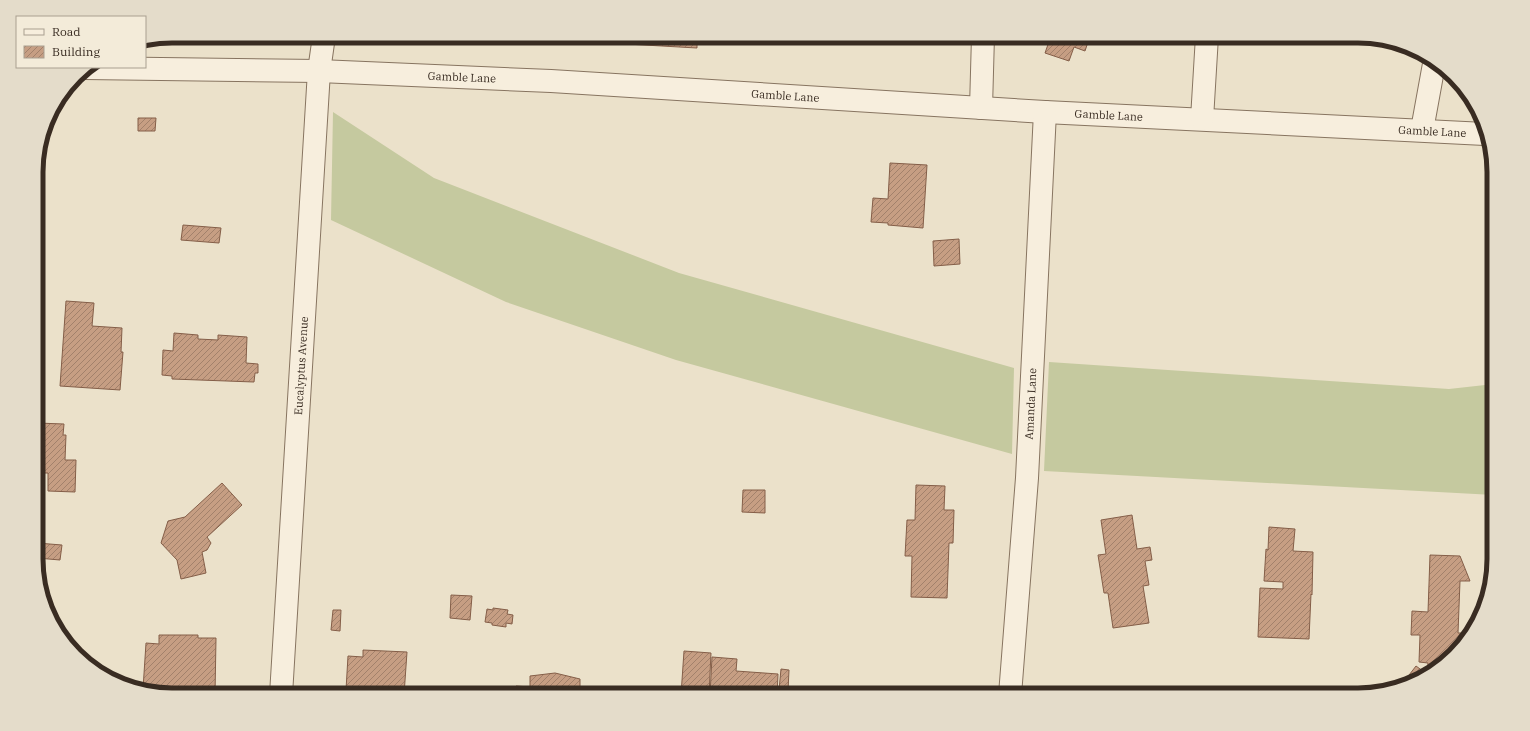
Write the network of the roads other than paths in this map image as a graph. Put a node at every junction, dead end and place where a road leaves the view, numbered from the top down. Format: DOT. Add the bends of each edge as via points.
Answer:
graph roads {
  1 [pos="323,43"];
  2 [pos="983,43"];
  3 [pos="1207,43"];
  4 [pos="96,68"];
  5 [pos="1433,68"];
  6 [pos="319,71"];
  7 [pos="981,108"];
  8 [pos="1045,112"];
  9 [pos="1202,119"];
  10 [pos="1422,130"];
  11 [pos="1481,134"];
  12 [pos="281,688"];
  13 [pos="1011,688"];
  1 -- 6 [label="street, Eucalyptus Avenue"];
  2 -- 7 [label="street"];
  3 -- 9 [label="street"];
  4 -- 6 [label="street, Gamble Lane"];
  5 -- 10 [label="street"];
  6 -- 7 [label="street, Gamble Lane" via="551,81"];
  6 -- 12 [label="street, Eucalyptus Avenue"];
  7 -- 8 [label="street, Gamble Lane"];
  8 -- 9 [label="street, Gamble Lane"];
  8 -- 13 [label="street, Amanda Lane" via="1027,478"];
  9 -- 10 [label="street, Gamble Lane"];
  10 -- 11 [label="street, Gamble Lane"];
}
